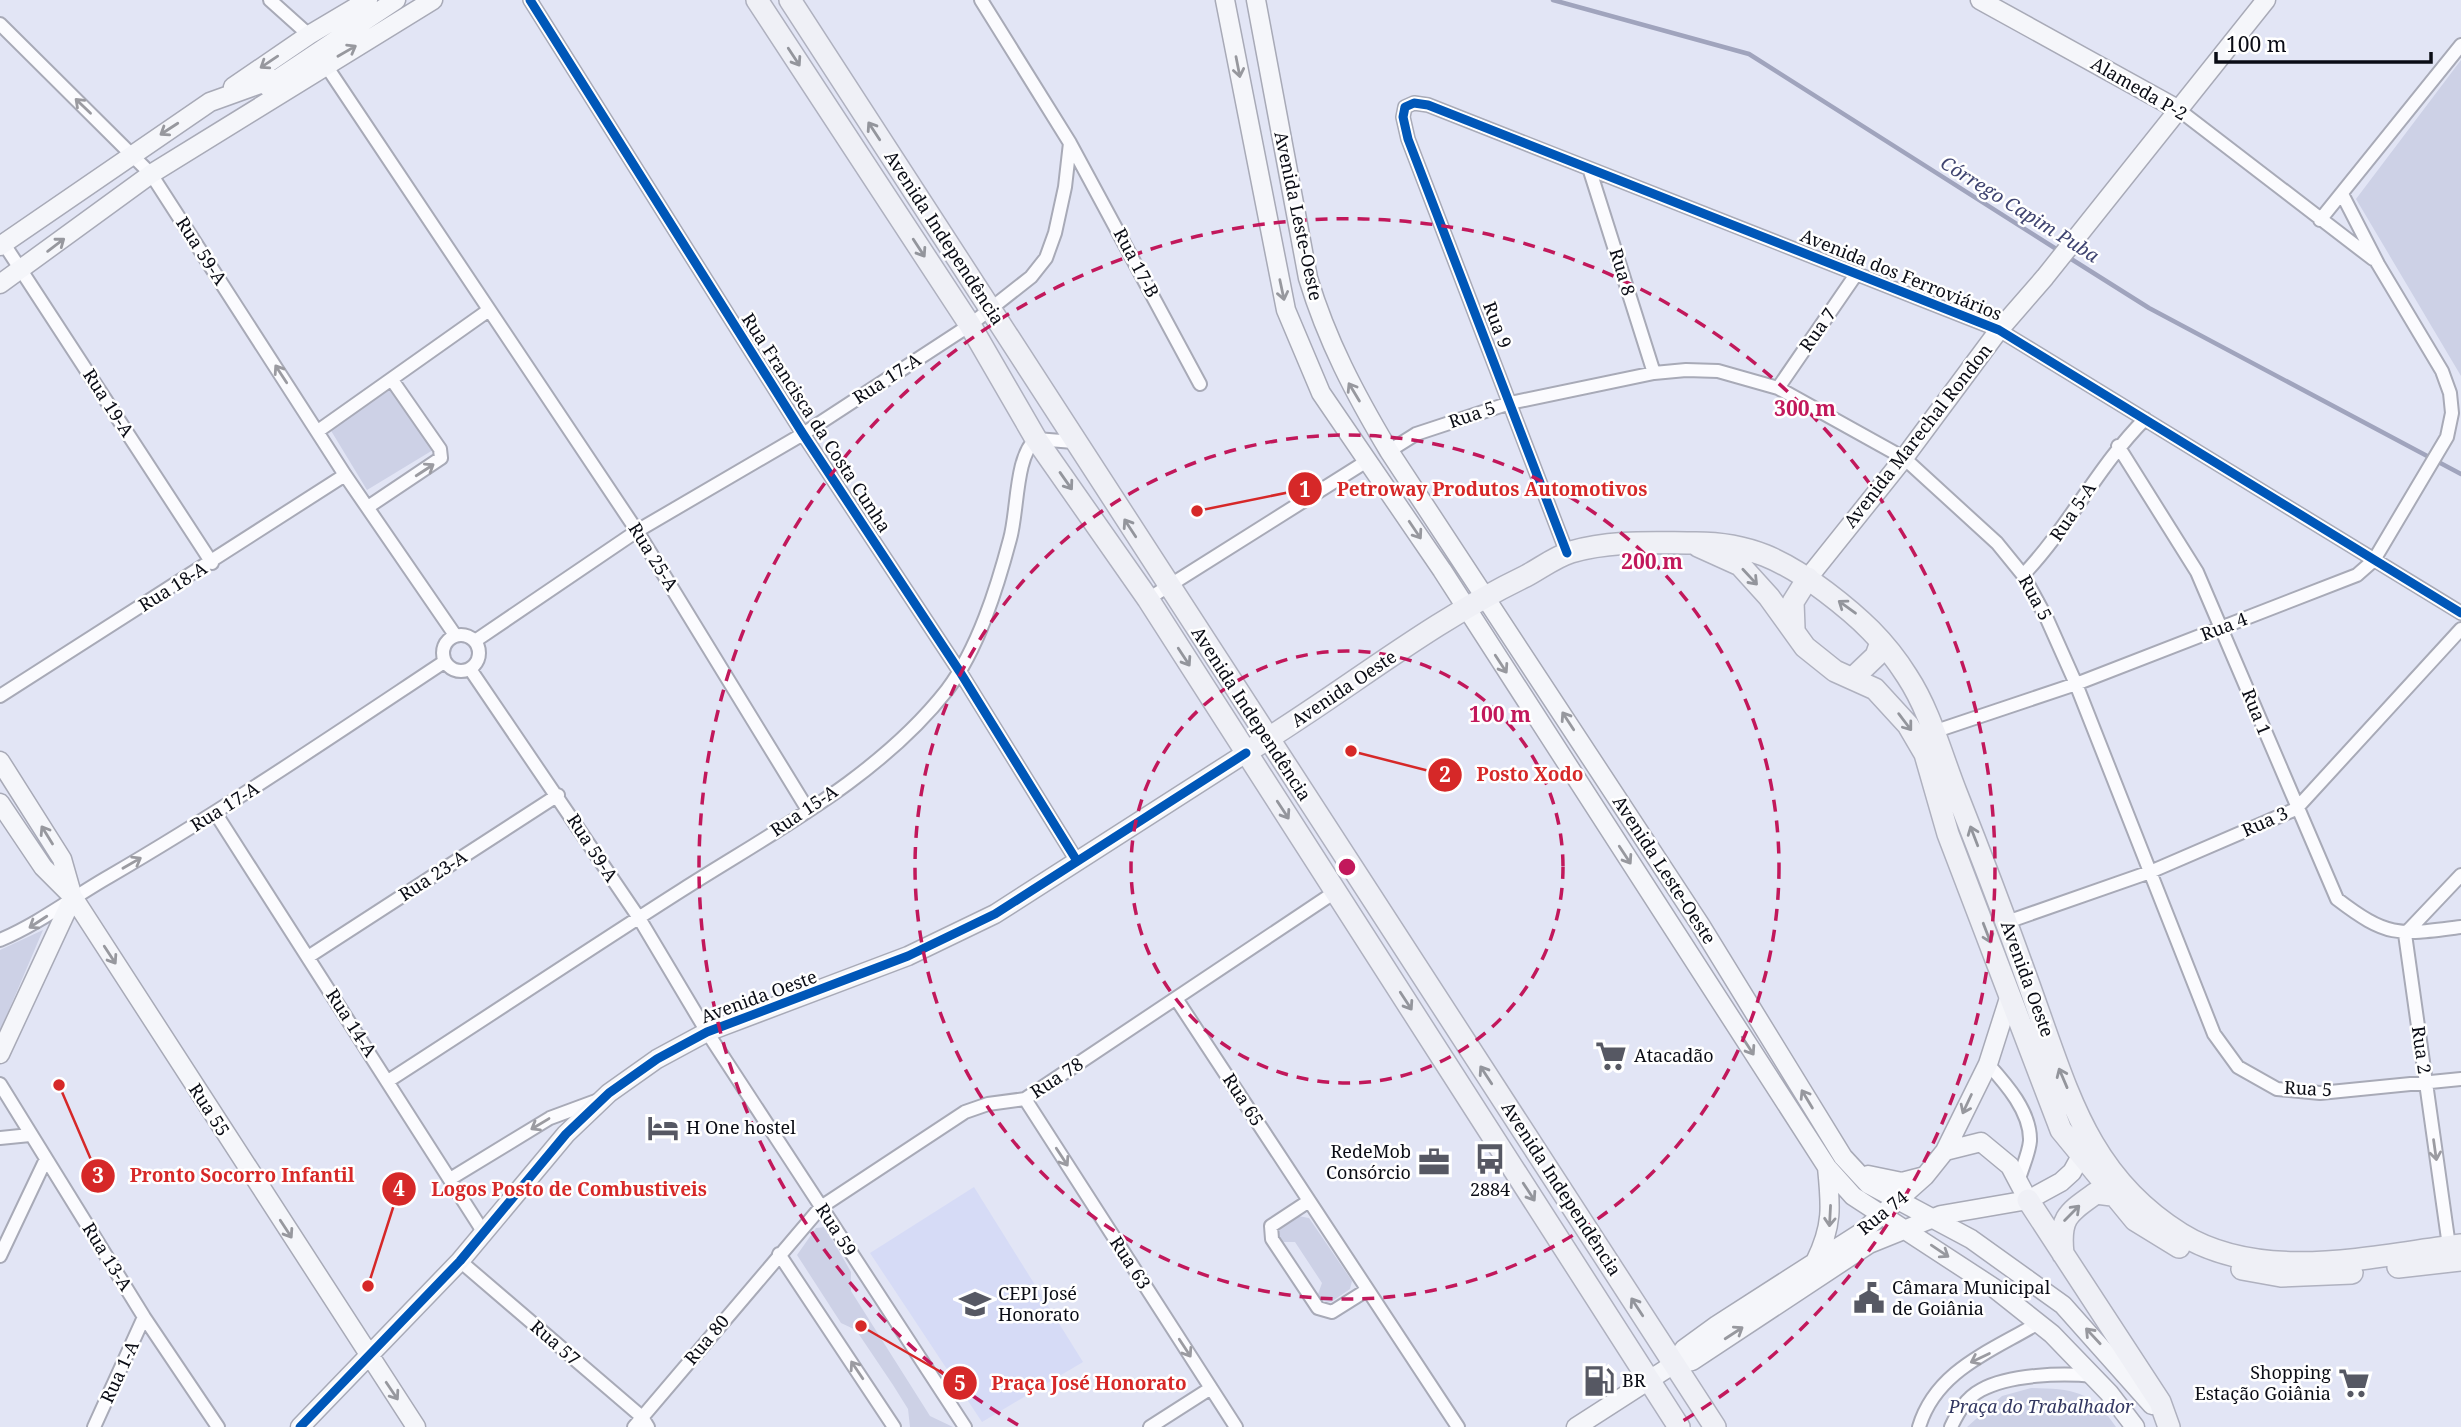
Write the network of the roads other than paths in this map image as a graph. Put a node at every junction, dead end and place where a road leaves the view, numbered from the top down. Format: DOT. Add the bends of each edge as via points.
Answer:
graph roads {
  1 [pos="270,0"];
  2 [pos="368,0"];
  3 [pos="396,0"];
  4 [pos="433,0"];
  5 [pos="530,0"];
  6 [pos="757,0"];
  7 [pos="790,0"];
  8 [pos="981,0"];
  9 [pos="1225,0"];
  10 [pos="1256,0"];
  11 [pos="1980,0"];
  12 [pos="2266,0"];
  13 [pos="0,24"];
  14 [pos="309,35"];
  15 [pos="2461,45"];
  16 [pos="325,64"];
  17 [pos="274,79"];
  18 [pos="847,90"];
  19 [pos="210,102"];
  20 [pos="825,105"];
  21 [pos="1405,107"];
  22 [pos="2179,110"];
  23 [pos="206,138"];
  24 [pos="1070,143"];
  25 [pos="132,154"];
  26 [pos="1590,171"];
  27 [pos="151,174"];
  28 [pos="2342,194"];
  29 [pos="2320,220"];
  30 [pos="2,245"];
  31 [pos="2378,264"];
  32 [pos="22,270"];
  33 [pos="1857,273"];
  34 [pos="0,284"];
  35 [pos="991,309"];
  36 [pos="489,310"];
  37 [pos="970,325"];
  38 [pos="1999,330"];
  39 [pos="1654,373"];
  40 [pos="392,380"];
  41 [pos="1200,384"];
  42 [pos="1778,388"];
  43 [pos="1510,403"];
  44 [pos="2145,419"];
  45 [pos="318,431"];
  46 [pos="803,434"];
  47 [pos="1037,439"];
  48 [pos="1074,442"];
  49 [pos="2118,446"];
  50 [pos="1389,451"];
  51 [pos="1904,458"];
  52 [pos="1367,461"];
  53 [pos="345,475"];
  54 [pos="368,507"];
  55 [pos="637,531"];
  56 [pos="1692,543"];
  57 [pos="1567,553"];
  58 [pos="2374,560"];
  59 [pos="212,563"];
  60 [pos="2023,575"];
  61 [pos="1808,578"];
  62 [pos="1167,586"];
  63 [pos="1485,595"];
  64 [pos="1148,599"];
  65 [pos="1464,607"];
  66 [pos="2461,613"];
  67 [pos="1794,628"];
  68 [pos="2221,628"];
  69 [pos="2461,629"];
  70 [pos="455,635"];
  71 [pos="475,641"];
  72 [pos="1881,642"];
  73 [pos="444,662"];
  74 [pos="470,669"];
  75 [pos="960,672"];
  76 [pos="1854,677"];
  77 [pos="2076,684"];
  78 [pos="0,696"];
  79 [pos="1933,732"];
  80 [pos="1267,740"];
  81 [pos="1246,753"];
  82 [pos="0,761"];
  83 [pos="558,795"];
  84 [pos="0,803"];
  85 [pos="2296,809"];
  86 [pos="808,810"];
  87 [pos="216,814"];
  88 [pos="1077,861"];
  89 [pos="2150,873"];
  90 [pos="2461,875"];
  91 [pos="1335,892"];
  92 [pos="73,898"];
  93 [pos="639,918"];
  94 [pos="2007,922"];
  95 [pos="2461,927"];
  96 [pos="2405,934"];
  97 [pos="0,940"];
  98 [pos="308,957"];
  99 [pos="2010,995"];
  100 [pos="1177,1000"];
  101 [pos="707,1032"];
  102 [pos="0,1054"];
  103 [pos="1987,1064"];
  104 [pos="2461,1079"];
  105 [pos="388,1081"];
  106 [pos="2425,1082"];
  107 [pos="0,1084"];
  108 [pos="603,1098"];
  109 [pos="1025,1099"];
  110 [pos="30,1135"];
  111 [pos="0,1138"];
  112 [pos="2085,1149"];
  113 [pos="1945,1151"];
  114 [pos="1843,1157"];
  115 [pos="46,1159"];
  116 [pos="1827,1167"];
  117 [pos="1926,1176"];
  118 [pos="450,1179"];
  119 [pos="2019,1179"];
  120 [pos="2112,1195"];
  121 [pos="1901,1200"];
  122 [pos="2028,1200"];
  123 [pos="1309,1201"];
  124 [pos="821,1207"];
  125 [pos="1882,1215"];
  126 [pos="1935,1217"];
  127 [pos="1905,1228"];
  128 [pos="484,1233"];
  129 [pos="2457,1250"];
  130 [pos="779,1254"];
  131 [pos="0,1256"];
  132 [pos="2063,1256"];
  133 [pos="460,1261"];
  134 [pos="1815,1262"];
  135 [pos="1367,1290"];
  136 [pos="144,1317"];
  137 [pos="2038,1323"];
  138 [pos="368,1356"];
  139 [pos="1674,1364"];
  140 [pos="2094,1376"];
  141 [pos="1649,1381"];
  142 [pos="1211,1388"];
  143 [pos="641,1424"];
  144 [pos="94,1427"];
  145 [pos="218,1427"];
  146 [pos="300,1427"];
  147 [pos="416,1427"];
  148 [pos="894,1427"];
  149 [pos="965,1427"];
  150 [pos="1150,1427"];
  151 [pos="1236,1427"];
  152 [pos="1458,1427"];
  153 [pos="1576,1427"];
  154 [pos="1679,1427"];
  155 [pos="1715,1427"];
  156 [pos="1919,1427"];
  157 [pos="1951,1427"];
  158 [pos="2134,1427"];
  159 [pos="2168,1427"];
  1 -- 14 [label="street"];
  2 -- 14 [label="main road"];
  3 -- 17 [label="main road"];
  16 -- 4 [label="main road, one-way"];
  5 -- 46 [label="street, Rua Francisca da Costa Cunha"];
  6 -- 20 [label="main road, Avenida Independência, one-way"];
  7 -- 18 [label="main road, Avenida Independência"];
  8 -- 24 [label="street"];
  9 -- 52 [label="main road, Avenida Leste-Oeste, one-way" via="1286,310 1321,393"];
  50 -- 10 [label="main road, Avenida Leste-Oeste, one-way" via="1347,381 1318,313"];
  11 -- 22 [label="main road, Alameda P-2"];
  12 -- 22 [label="main road, Avenida Marechal Rondon"];
  25 -- 13 [label="street, Rua 59-A, one-way"];
  14 -- 19 [label="main road, one-way"];
  15 -- 28 [label="street"];
  16 -- 23 [label="main road"];
  16 -- 36 [label="street, Rua 25-A"];
  17 -- 19 [label="main road"];
  17 -- 23 [label="main road"];
  18 -- 20 [label="main road"];
  35 -- 18 [label="main road, Avenida Independência, one-way"];
  19 -- 25 [label="main road, one-way"];
  20 -- 37 [label="main road, Avenida Independência, one-way"];
  21 -- 26 [label="street, Avenida dos Ferroviários" via="1428,105"];
  21 -- 43 [label="street, Rua 9" via="1408,139"];
  22 -- 29 [label="street, Alameda P-2"];
  22 -- 38 [label="main road, Avenida Marechal Rondon"];
  23 -- 27 [label="main road"];
  24 -- 35 [label="street, Rua 17-A" via="1063,199 1046,258 1031,277"];
  24 -- 41 [label="street, Rua 17-B"];
  25 -- 27 [label="street, Rua 59-A"];
  25 -- 30 [label="main road"];
  26 -- 33 [label="street, Avenida dos Ferroviários"];
  26 -- 39 [label="street, Rua 8"];
  32 -- 27 [label="main road, one-way"];
  45 -- 27 [label="street, Rua 59-A, one-way"];
  28 -- 29 [label="street"];
  28 -- 31 [label="street"];
  29 -- 31 [label="street, Alameda P-2"];
  30 -- 32 [label="street, Rua 19-A"];
  31 -- 58 [label="street, Rua 4" via="2442,371 2452,413 2446,437"];
  32 -- 34 [label="main road"];
  32 -- 59 [label="street, Rua 19-A"];
  33 -- 38 [label="street, Avenida dos Ferroviários"];
  33 -- 42 [label="street, Rua 7"];
  35 -- 37 [label="street, Rua 17-A"];
  35 -- 48 [label="main road, Avenida Independência"];
  36 -- 40 [label="street"];
  36 -- 55 [label="street, Rua 25-A"];
  37 -- 46 [label="street, Rua 17-A"];
  37 -- 47 [label="main road, Avenida Independência"];
  38 -- 44 [label="street, Avenida dos Ferroviários"];
  38 -- 51 [label="main road, Avenida Marechal Rondon"];
  39 -- 42 [label="street, Rua 5" via="1718,371"];
  39 -- 43 [label="street, Rua 5"];
  40 -- 45 [label="street"];
  54 -- 40 [label="street, one-way" via="441,458 440,449"];
  42 -- 51 [label="street, Rua 5"];
  43 -- 50 [label="street, Rua 5" via="1416,434"];
  43 -- 57 [label="street, Rua 9"];
  44 -- 49 [label="street"];
  44 -- 58 [label="street, Avenida dos Ferroviários"];
  45 -- 53 [label="street, Rua 59-A"];
  46 -- 55 [label="street, Rua 17-A"];
  46 -- 75 [label="street, Rua Francisca da Costa Cunha"];
  47 -- 48 [label="street"];
  47 -- 64 [label="main road, Avenida Independência, one-way"];
  47 -- 75 [label="street, Rua 15-A" via="1030,444 1019,470 1010,540"];
  62 -- 48 [label="main road, Avenida Independência, one-way"];
  49 -- 60 [label="street, Rua 5-A" via="2046,551"];
  49 -- 68 [label="street, Rua 1" via="2197,572"];
  50 -- 63 [label="main road, Avenida Leste-Oeste"];
  51 -- 60 [label="street, Rua 5" via="1997,543"];
  51 -- 61 [label="main road, Avenida Marechal Rondon"];
  52 -- 62 [label="street"];
  52 -- 65 [label="main road, Avenida Leste-Oeste, one-way"];
  53 -- 54 [label="street, Rua 59-A"];
  53 -- 59 [label="street, Rua 18-A"];
  54 -- 70 [label="street, Rua 59-A"];
  55 -- 71 [label="street, Rua 17-A"];
  55 -- 86 [label="street, Rua 25-A"];
  56 -- 57 [label="main road, Avenida Oeste" via="1637,541"];
  56 -- 61 [label="main road, Avenida Oeste" via="1725,542"];
  56 -- 67 [label="main road, Avenida Oeste, one-way" via="1740,565"];
  57 -- 63 [label="main road, Avenida Oeste"];
  58 -- 66 [label="street, Avenida dos Ferroviários"];
  58 -- 68 [label="street, Rua 4" via="2357,575"];
  59 -- 78 [label="street, Rua 18-A"];
  60 -- 77 [label="street, Rua 5"];
  61 -- 67 [label="main road" via="1793,602"];
  72 -- 61 [label="main road, Avenida Oeste, one-way" via="1863,619"];
  62 -- 64 [label="street"];
  62 -- 80 [label="main road, Avenida Independência"];
  63 -- 65 [label="main road, Avenida Oeste"];
  114 -- 63 [label="main road, Avenida Leste-Oeste, one-way" via="1701,926"];
  64 -- 81 [label="main road, Avenida Independência, one-way"];
  65 -- 80 [label="main road, Avenida Oeste"];
  65 -- 116 [label="main road, Avenida Leste-Oeste, one-way"];
  67 -- 76 [label="main road, Avenida Oeste" via="1805,647 1835,671"];
  68 -- 77 [label="street, Rua 4"];
  68 -- 85 [label="street, Rua 1"];
  69 -- 85 [label="street, Rua 3"];
  70 -- 71 [label="street"];
  70 -- 73 [label="street" via="444,644"];
  71 -- 74 [label="street" via="479,656"];
  72 -- 76 [label="main road" via="1876,656"];
  72 -- 79 [label="main road, Avenida Oeste" via="1910,679"];
  73 -- 74 [label="street" via="454,670"];
  73 -- 87 [label="street, Rua 17-A"];
  74 -- 83 [label="street, Rua 59-A"];
  75 -- 86 [label="street, Rua 15-A" via="891,748"];
  75 -- 88 [label="street, Rua Francisca da Costa Cunha"];
  76 -- 99 [label="main road, Avenida Oeste, one-way" via="1893,706 1925,754 1948,834"];
  77 -- 79 [label="street, Rua 4"];
  77 -- 89 [label="street, Rua 5"];
  94 -- 79 [label="main road, Avenida Oeste, one-way"];
  80 -- 81 [label="main road, Avenida Oeste"];
  139 -- 80 [label="main road, Avenida Independência, one-way"];
  81 -- 88 [label="main road, Avenida Oeste"];
  81 -- 91 [label="main road, Avenida Independência, one-way"];
  92 -- 82 [label="main road, one-way" via="62,859"];
  83 -- 93 [label="street, Rua 59-A"];
  83 -- 98 [label="street, Rua 23-A"];
  84 -- 92 [label="main road" via="43,867"];
  85 -- 89 [label="street, Rua 3"];
  85 -- 96 [label="street, Rua 1" via="2337,899 2368,922"];
  86 -- 93 [label="street, Rua 15-A"];
  92 -- 87 [label="street, Rua 17-A, one-way"];
  87 -- 98 [label="street, Rua 14-A"];
  88 -- 101 [label="main road, Avenida Oeste" via="995,914 908,956"];
  89 -- 94 [label="street, Rua 3"];
  89 -- 106 [label="street, Rua 5" via="2214,1034 2238,1067 2277,1089 2320,1093"];
  90 -- 96 [label="street"];
  91 -- 100 [label="street, Rua 78"];
  91 -- 141 [label="main road, Avenida Independência, one-way"];
  92 -- 97 [label="street, Rua 17-A, one-way" via="33,926"];
  92 -- 102 [label="main road"];
  92 -- 138 [label="main road, Rua 55, one-way"];
  93 -- 101 [label="street, Rua 59-A"];
  93 -- 105 [label="street, Rua 15-A"];
  112 -- 94 [label="main road, Avenida Oeste, one-way"];
  95 -- 96 [label="street, Rua 1"];
  96 -- 106 [label="street, Rua 2"];
  98 -- 105 [label="street, Rua 14-A"];
  99 -- 103 [label="main road, Rua 74"];
  99 -- 112 [label="main road, Avenida Oeste" via="2061,1130"];
  100 -- 109 [label="street, Rua 78"];
  100 -- 123 [label="street, Rua 65"];
  101 -- 108 [label="main road, Avenida Oeste" via="657,1059"];
  101 -- 124 [label="street, Rua 59"];
  103 -- 113 [label="main road, Rua 74, one-way"];
  103 -- 119 [label="street" via="2008,1085 2025,1121 2030,1141"];
  104 -- 106 [label="street, Rua 5"];
  105 -- 118 [label="street, Rua 14-A"];
  106 -- 129 [label="street, Rua 2, one-way"];
  107 -- 110 [label="street, Rua 13-A"];
  108 -- 118 [label="street, Avenida Oeste, one-way" via="550,1118"];
  108 -- 128 [label="main road, Avenida Oeste" via="566,1134"];
  109 -- 124 [label="street, Rua 78" via="965,1112"];
  109 -- 142 [label="street, Rua 63, one-way"];
  110 -- 111 [label="street"];
  110 -- 115 [label="street, Rua 13-A"];
  112 -- 120 [label="main road, Avenida Oeste"];
  112 -- 122 [label="main road, Rua 74" via="2061,1182"];
  112 -- 129 [label="main road, Avenida Oeste" via="2181,1234 2232,1255 2297,1262"];
  113 -- 117 [label="main road, Rua 74"];
  113 -- 119 [label="main road" via="1981,1142"];
  114 -- 117 [label="main road" via="1875,1179 1902,1182"];
  114 -- 121 [label="main road, Avenida Leste-Oeste" via="1868,1184"];
  115 -- 131 [label="street"];
  115 -- 136 [label="street, Rua 13-A"];
  116 -- 125 [label="main road, Avenida Leste-Oeste" via="1853,1196"];
  116 -- 134 [label="main road, Avenida Leste-Oeste, one-way" via="1831,1219"];
  117 -- 121 [label="main road, Rua 74"];
  118 -- 128 [label="street, Rua 14-A"];
  119 -- 122 [label="main road"];
  120 -- 129 [label="main road, Avenida Oeste" via="2135,1220 2176,1246 2256,1273 2312,1276"];
  132 -- 120 [label="main road, one-way" via="2063,1223 2070,1212 2096,1193"];
  121 -- 125 [label="main road, Rua 74"];
  121 -- 126 [label="main road, Avenida Leste-Oeste"];
  122 -- 126 [label="main road, Rua 74"];
  122 -- 132 [label="main road"];
  123 -- 135 [label="street, Rua 65"];
  123 -- 135 [label="street" via="1271,1226 1272,1239 1318,1308 1332,1312"];
  124 -- 130 [label="street, Rua 78"];
  124 -- 149 [label="street, Rua 59"];
  125 -- 127 [label="main road, Avenida Leste-Oeste"];
  125 -- 134 [label="main road, Rua 74"];
  126 -- 127 [label="main road, Rua 74"];
  159 -- 126 [label="main road, Avenida Leste-Oeste, one-way" via="2063,1305"];
  127 -- 137 [label="main road, Avenida Leste-Oeste, one-way"];
  139 -- 127 [label="main road, Rua 74, one-way" via="1692,1361 1869,1244"];
  128 -- 133 [label="main road, Avenida Oeste"];
  130 -- 143 [label="street, Rua 80"];
  148 -- 130 [label="street, one-way"];
  132 -- 159 [label="main road" via="2160,1402"];
  133 -- 138 [label="main road, Avenida Oeste"];
  133 -- 143 [label="street, Rua 57"];
  134 -- 139 [label="main road, Rua 74" via="1717,1325 1684,1349"];
  135 -- 152 [label="street, Rua 65"];
  136 -- 144 [label="street, Rua 1-A"];
  136 -- 145 [label="street, Rua 13-A"];
  137 -- 140 [label="main road, Avenida Leste-Oeste"];
  137 -- 156 [label="street, one-way" via="1941,1383"];
  138 -- 146 [label="main road, Avenida Oeste"];
  138 -- 147 [label="main road, Rua 55, one-way"];
  139 -- 141 [label="main road, Rua 74"];
  139 -- 155 [label="main road, Avenida Independência"];
  140 -- 157 [label="street" via="2048,1374 1981,1390 1961,1406"];
  140 -- 158 [label="main road, Avenida Leste-Oeste"];
  141 -- 153 [label="main road, Rua 74"];
  141 -- 154 [label="main road, Avenida Independência"];
  142 -- 150 [label="street"];
  142 -- 151 [label="street, Rua 63"];
}
